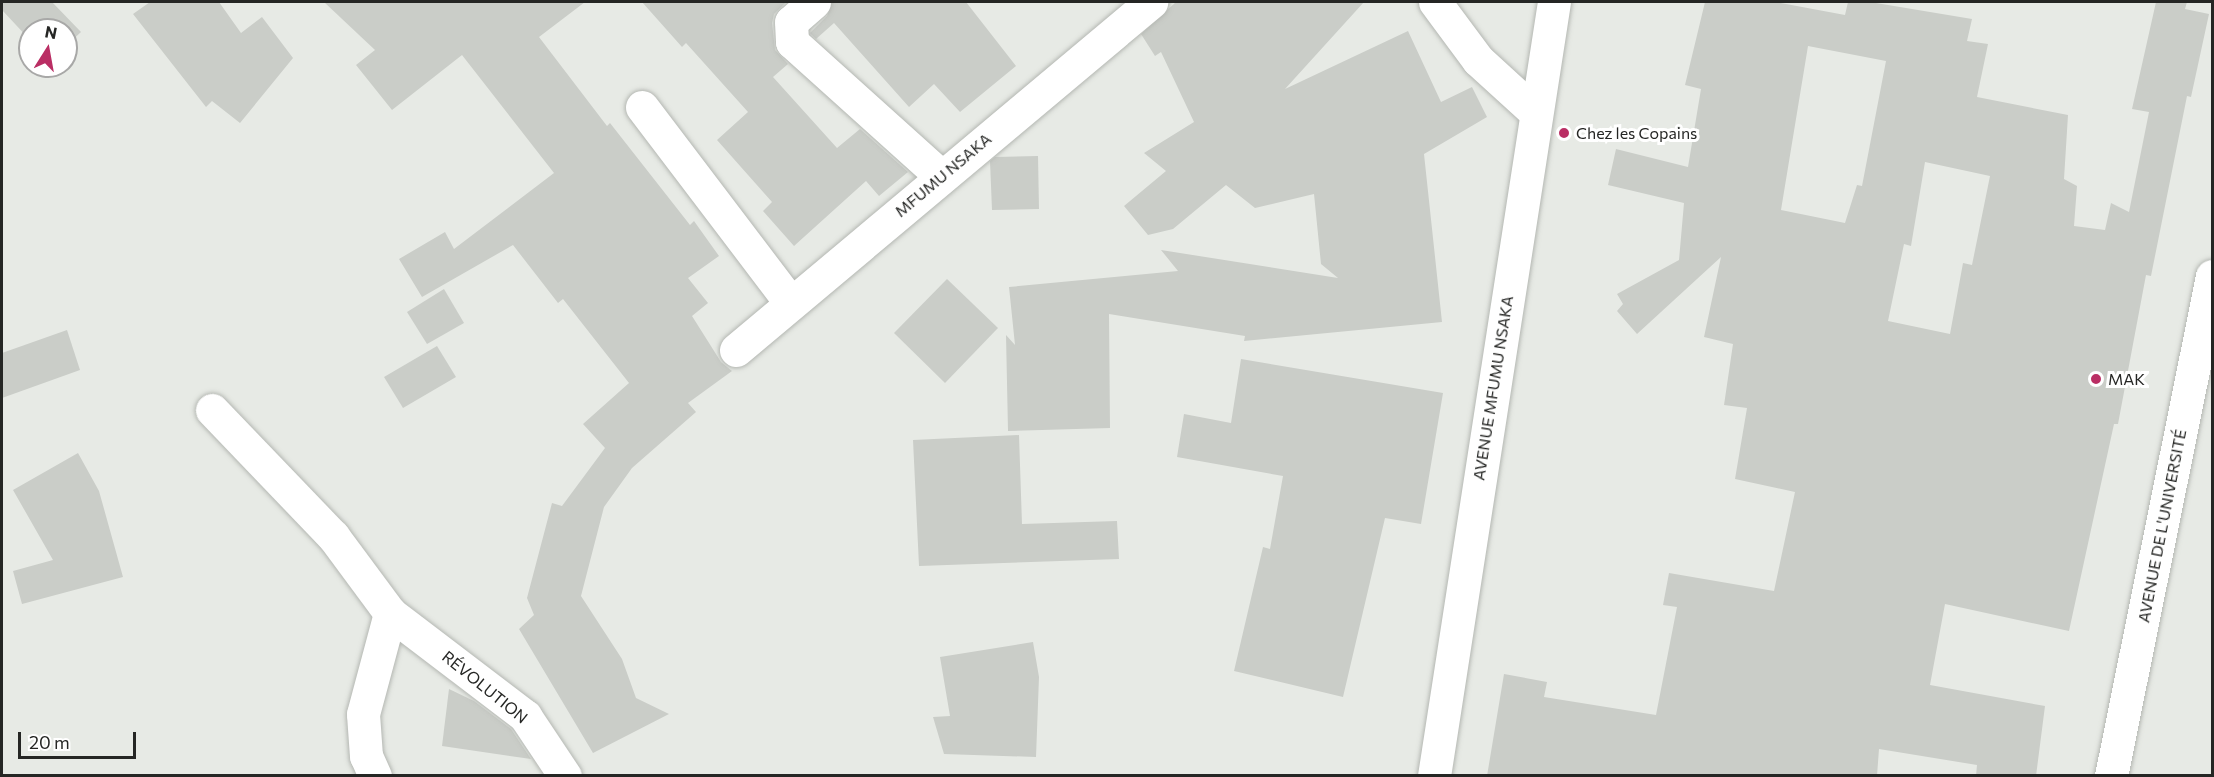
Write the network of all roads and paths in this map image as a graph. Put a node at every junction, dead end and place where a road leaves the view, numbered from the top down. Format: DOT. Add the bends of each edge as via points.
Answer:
graph roads {
  1 [pos="814,2"];
  2 [pos="1152,2"];
  3 [pos="1435,2"];
  4 [pos="1554,2"];
  5 [pos="642,107"];
  6 [pos="1535,112"];
  7 [pos="941,176"];
  8 [pos="2212,276"];
  9 [pos="791,303"];
  10 [pos="736,350"];
  11 [pos="212,410"];
  12 [pos="390,613"];
  13 [pos="375,776"];
  14 [pos="565,776"];
  15 [pos="1434,776"];
  16 [pos="2111,776"];
  1 -- 7 [label="street" via="791,22 792,42"];
  2 -- 7 [label="street, MFUMU NSAKA"];
  3 -- 6 [label="street" via="1478,60"];
  4 -- 6 [label="street, AVENUE MFUMU NSAKA"];
  5 -- 9 [label="street"];
  6 -- 15 [label="street, AVENUE MFUMU NSAKA"];
  7 -- 9 [label="street, MFUMU NSAKA"];
  8 -- 16 [label="street, AVENUE DE L'UNIVERSITÉ"];
  9 -- 10 [label="street, MFUMU NSAKA"];
  11 -- 12 [label="street, RÉVOLUTION" via="333,536"];
  12 -- 13 [label="street" via="363,714 366,756"];
  12 -- 14 [label="street, RÉVOLUTION" via="525,716"];
}
